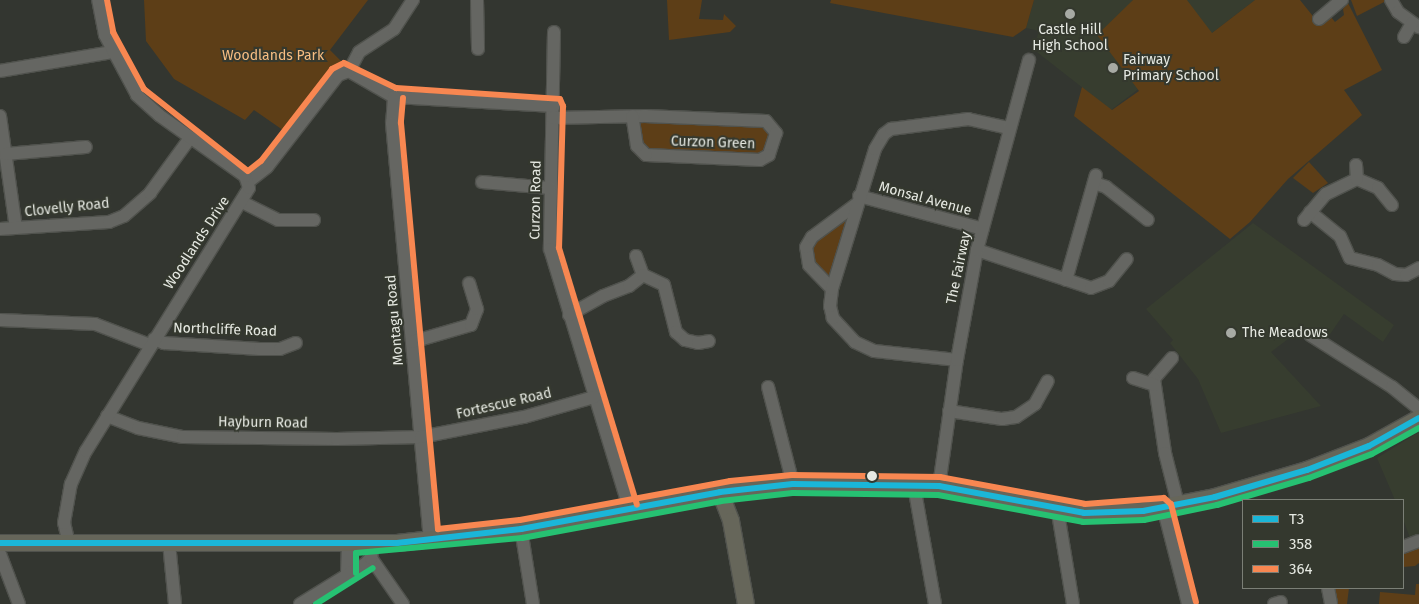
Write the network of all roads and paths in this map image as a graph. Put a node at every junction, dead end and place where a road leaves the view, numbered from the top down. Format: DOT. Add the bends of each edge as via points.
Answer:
graph roads {
  1 [pos="98,0"];
  2 [pos="413,0"];
  3 [pos="477,0"];
  4 [pos="1342,0"];
  5 [pos="1391,0"];
  6 [pos="1319,19"];
  7 [pos="1416,25"];
  8 [pos="554,32"];
  9 [pos="1404,37"];
  10 [pos="478,49"];
  11 [pos="112,52"];
  12 [pos="1029,60"];
  13 [pos="0,71"];
  14 [pos="349,71"];
  15 [pos="394,97"];
  16 [pos="554,112"];
  17 [pos="0,116"];
  18 [pos="632,116"];
  19 [pos="1009,128"];
  20 [pos="190,138"];
  21 [pos="86,147"];
  22 [pos="6,154"];
  23 [pos="1356,165"];
  24 [pos="1357,179"];
  25 [pos="248,182"];
  26 [pos="482,182"];
  27 [pos="550,188"];
  28 [pos="859,200"];
  29 [pos="242,202"];
  30 [pos="1392,205"];
  31 [pos="1143,214"];
  32 [pos="314,220"];
  33 [pos="16,228"];
  34 [pos="0,229"];
  35 [pos="983,230"];
  36 [pos="977,250"];
  37 [pos="636,256"];
  38 [pos="1127,259"];
  39 [pos="1419,268"];
  40 [pos="643,275"];
  41 [pos="1066,280"];
  42 [pos="469,283"];
  43 [pos="832,289"];
  44 [pos="569,315"];
  45 [pos="0,320"];
  46 [pos="1310,335"];
  47 [pos="152,342"];
  48 [pos="412,342"];
  49 [pos="709,342"];
  50 [pos="296,343"];
  51 [pos="1172,358"];
  52 [pos="957,360"];
  53 [pos="1133,378"];
  54 [pos="1048,381"];
  55 [pos="1155,385"];
  56 [pos="768,387"];
  57 [pos="594,397"];
  58 [pos="1419,410"];
  59 [pos="948,411"];
  60 [pos="106,416"];
  61 [pos="1419,418"];
  62 [pos="421,437"];
  63 [pos="792,484"];
  64 [pos="914,486"];
  65 [pos="939,486"];
  66 [pos="726,491"];
  67 [pos="1171,506"];
  68 [pos="629,507"];
  69 [pos="1057,507"];
  70 [pos="521,529"];
  71 [pos="430,539"];
  72 [pos="1419,541"];
  73 [pos="0,543"];
  74 [pos="169,543"];
  75 [pos="69,544"];
  76 [pos="1404,547"];
  77 [pos="363,548"];
  78 [pos="0,554"];
  79 [pos="347,573"];
  80 [pos="1328,589"];
  81 [pos="19,604"];
  82 [pos="174,604"];
  83 [pos="300,604"];
  84 [pos="403,604"];
  85 [pos="533,604"];
  86 [pos="746,604"];
  87 [pos="935,604"];
  88 [pos="1073,604"];
  89 [pos="1188,604"];
  90 [pos="1331,604"];
  1 -- 11 [label="street"];
  2 -- 14 [label="street" via="394,28 359,52"];
  3 -- 10 [label="street"];
  4 -- 6 [label="street"];
  5 -- 7 [label="street" via="1398,12"];
  7 -- 9 [label="street"];
  8 -- 16 [label="street, Curzon Road"];
  11 -- 13 [label="street"];
  11 -- 20 [label="street" via="137,95"];
  12 -- 19 [label="street, The Fairway"];
  14 -- 15 [label="street"];
  14 -- 25 [label="street" via="338,75 267,167"];
  15 -- 16 [label="street, Curzon Green"];
  15 -- 48 [label="street, Montagu Road" via="392,123"];
  16 -- 18 [label="street, Curzon Green"];
  16 -- 27 [label="street, Curzon Road"];
  17 -- 22 [label="street"];
  18 -- 18 [label="street, Curzon Green" via="766,121 776,133 769,155 760,160 646,156 637,146"];
  19 -- 28 [label="street" via="968,119 891,129 879,140"];
  19 -- 35 [label="street, The Fairway"];
  20 -- 25 [label="street" via="238,170"];
  20 -- 33 [label="street, Clovelly Road" via="150,193 124,216 109,222"];
  21 -- 22 [label="street"];
  22 -- 33 [label="street"];
  23 -- 24 [label="street"];
  24 -- 30 [label="street" via="1378,188"];
  24 -- 39 [label="street" via="1326,194 1307,216 1340,236 1350,258 1378,265 1394,274 1406,275"];
  25 -- 29 [label="street, Woodlands Drive" via="248,191"];
  26 -- 27 [label="street"];
  27 -- 44 [label="street, Curzon Road" via="550,249"];
  28 -- 35 [label="street, Monsal Avenue"];
  28 -- 43 [label="street"];
  28 -- 43 [label="street" via="812,237 806,246 809,266"];
  29 -- 32 [label="street" via="278,220"];
  29 -- 47 [label="street, Woodlands Drive"];
  31 -- 41 [label="street" via="1095,179"];
  33 -- 34 [label="street, Clovelly Road"];
  35 -- 36 [label="street, The Fairway"];
  36 -- 41 [label="street"];
  36 -- 52 [label="street, The Fairway"];
  37 -- 40 [label="street"];
  38 -- 41 [label="street" via="1121,272 1097,287"];
  40 -- 44 [label="street" via="629,286"];
  40 -- 49 [label="street" via="664,285 676,332 685,340"];
  42 -- 48 [label="street" via="477,309 471,325"];
  43 -- 52 [label="street" via="830,306 833,318 855,342 874,351"];
  44 -- 57 [label="street, Curzon Road"];
  45 -- 47 [label="street, Northcliffe Road" via="95,324"];
  46 -- 58 [label="street" via="1392,387"];
  47 -- 50 [label="street, Northcliffe Road" via="260,349"];
  47 -- 60 [label="street, Woodlands Drive"];
  48 -- 62 [label="street, Montagu Road"];
  51 -- 55 [label="street" via="1157,374"];
  52 -- 59 [label="street, The Fairway"];
  53 -- 55 [label="street"];
  54 -- 59 [label="street" via="1035,404 1016,418"];
  55 -- 67 [label="street"];
  56 -- 63 [label="street"];
  57 -- 62 [label="street, Fortescue Road" via="524,417"];
  57 -- 68 [label="street, Curzon Road"];
  59 -- 65 [label="street, The Fairway"];
  60 -- 62 [label="street, Hayburn Road" via="138,428 183,437"];
  60 -- 75 [label="street, Woodlands Drive" via="71,484 64,523"];
  61 -- 67 [label="main road" via="1370,446 1307,470 1235,492"];
  62 -- 71 [label="street, Montagu Road"];
  63 -- 64 [label="main road"];
  63 -- 66 [label="main road"];
  64 -- 65 [label="main road"];
  64 -- 87 [label="street"];
  65 -- 69 [label="main road"];
  66 -- 68 [label="main road"];
  66 -- 86 [label="main road"];
  67 -- 69 [label="main road" via="1118,513"];
  67 -- 89 [label="street"];
  68 -- 70 [label="main road"];
  69 -- 88 [label="street"];
  70 -- 71 [label="main road"];
  70 -- 85 [label="street"];
  71 -- 77 [label="main road"];
  72 -- 76 [label="street"];
  73 -- 75 [label="main road"];
  74 -- 75 [label="main road"];
  74 -- 77 [label="main road"];
  74 -- 82 [label="street"];
  77 -- 79 [label="street"];
  77 -- 79 [label="street"];
  77 -- 84 [label="street"];
  78 -- 81 [label="street"];
  79 -- 83 [label="street"];
  80 -- 90 [label="street"];
}
